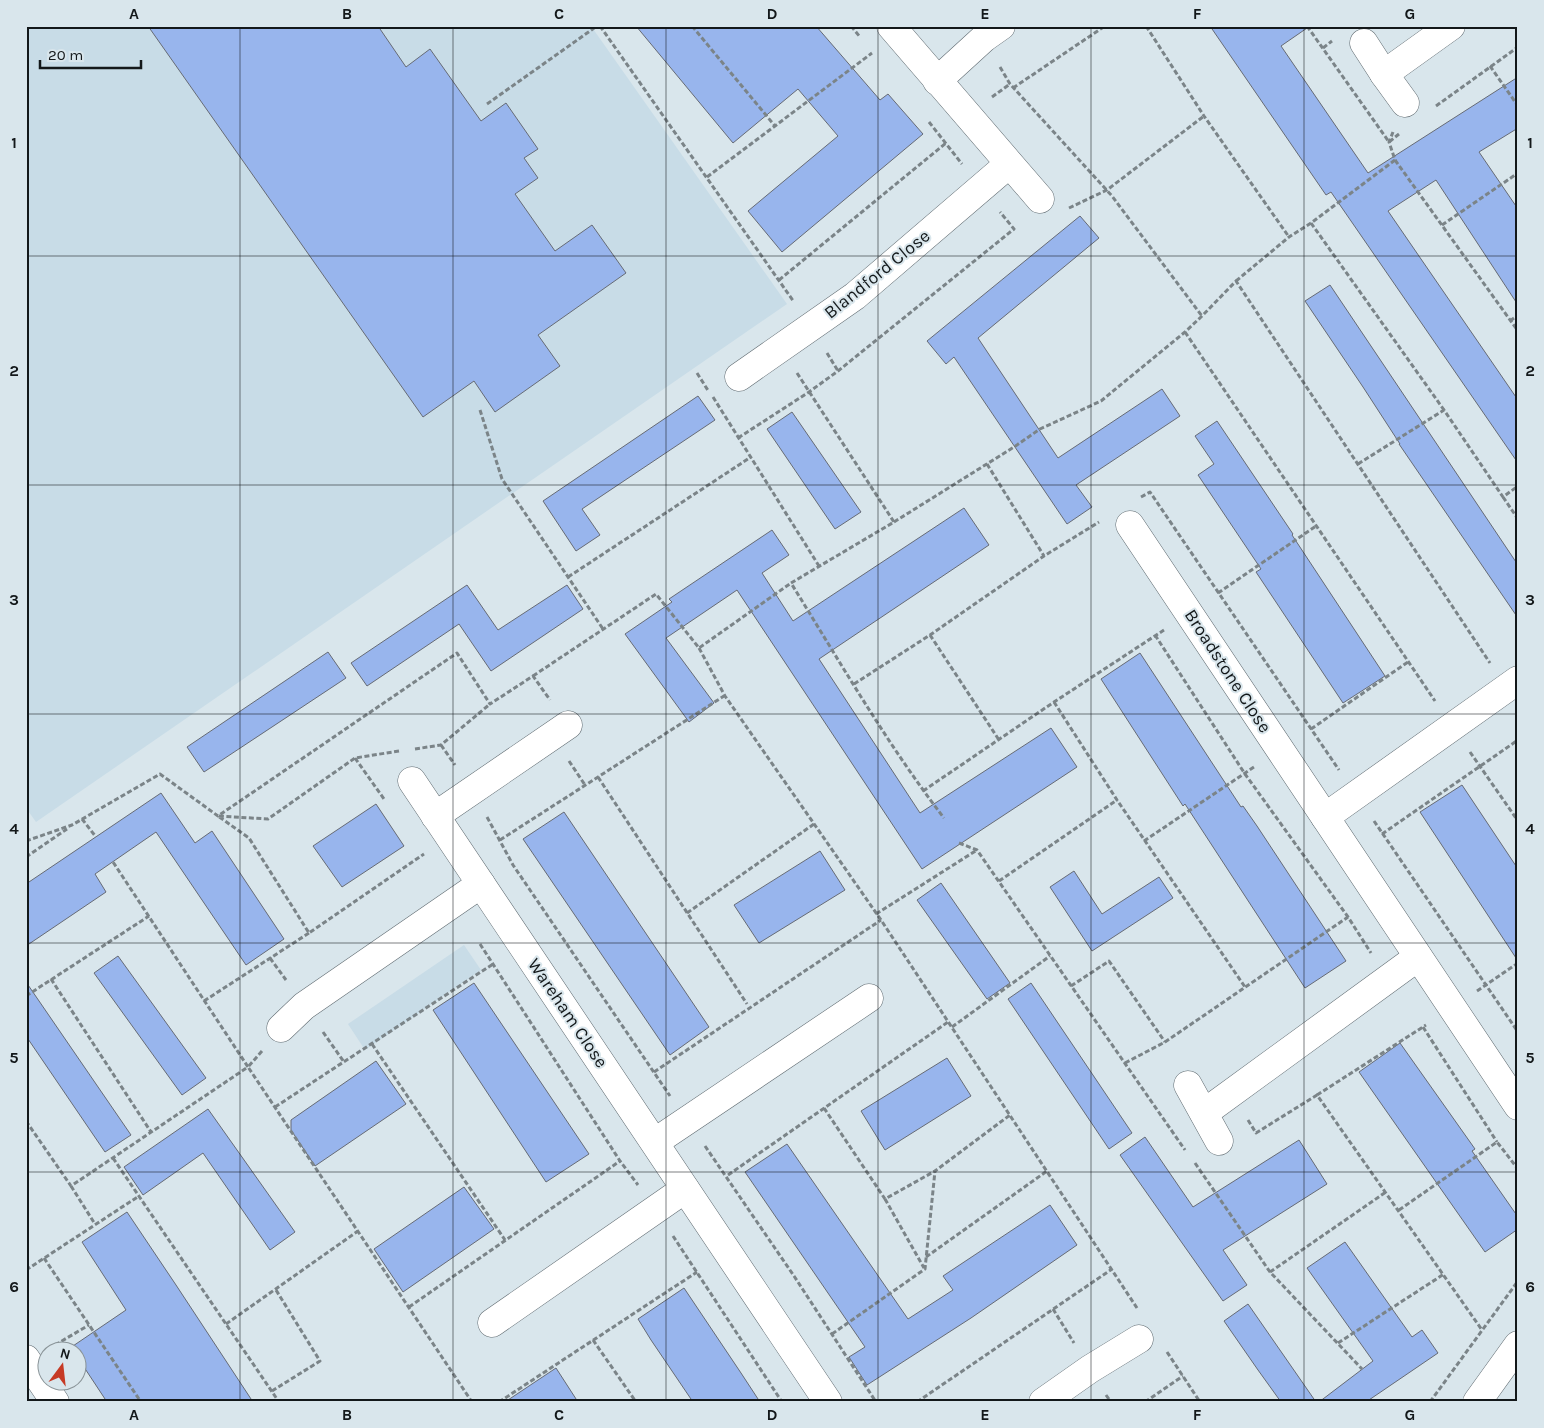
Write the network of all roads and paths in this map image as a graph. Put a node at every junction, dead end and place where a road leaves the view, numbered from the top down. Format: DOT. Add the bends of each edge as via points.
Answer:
graph roads {
  1 [pos="599,26"];
  2 [pos="692,26"];
  3 [pos="1105,26"];
  4 [pos="1146,26"];
  5 [pos="1308,26"];
  6 [pos="1451,26"];
  7 [pos="894,30"];
  8 [pos="992,32"];
  9 [pos="1364,43"];
  10 [pos="1518,47"];
  11 [pos="1490,66"];
  12 [pos="1384,74"];
  13 [pos="937,81"];
  14 [pos="1013,88"];
  15 [pos="1405,103"];
  16 [pos="487,104"];
  17 [pos="1518,106"];
  18 [pos="1436,107"];
  19 [pos="1204,116"];
  20 [pos="775,126"];
  21 [pos="1404,130"];
  22 [pos="1389,142"];
  23 [pos="946,143"];
  24 [pos="1395,160"];
  25 [pos="1009,164"];
  26 [pos="1518,173"];
  27 [pos="707,177"];
  28 [pos="1107,190"];
  29 [pos="1040,199"];
  30 [pos="1311,223"];
  31 [pos="1442,225"];
  32 [pos="1289,237"];
  33 [pos="779,280"];
  34 [pos="1236,281"];
  35 [pos="1518,315"];
  36 [pos="1202,316"];
  37 [pos="1510,320"];
  38 [pos="811,327"];
  39 [pos="1518,331"];
  40 [pos="1185,332"];
  41 [pos="780,348"];
  42 [pos="697,373"];
  43 [pos="738,377"];
  44 [pos="809,392"];
  45 [pos="480,410"];
  46 [pos="1444,410"];
  47 [pos="738,438"];
  48 [pos="751,457"];
  49 [pos="987,464"];
  50 [pos="1358,464"];
  51 [pos="1518,486"];
  52 [pos="1503,497"];
  53 [pos="1132,513"];
  54 [pos="1518,519"];
  55 [pos="894,522"];
  56 [pos="1101,522"];
  57 [pos="1316,526"];
  58 [pos="1044,556"];
  59 [pos="819,566"];
  60 [pos="568,576"];
  61 [pos="791,583"];
  62 [pos="1218,593"];
  63 [pos="1191,615"];
  64 [pos="603,629"];
  65 [pos="930,635"];
  66 [pos="1155,636"];
  67 [pos="698,648"];
  68 [pos="1408,662"];
  69 [pos="533,676"];
  70 [pos="854,684"];
  71 [pos="1512,684"];
  72 [pos="724,696"];
  73 [pos="1054,702"];
  74 [pos="490,704"];
  75 [pos="568,725"];
  76 [pos="1452,727"];
  77 [pos="1311,729"];
  78 [pos="999,740"];
  79 [pos="1518,740"];
  80 [pos="1279,748"];
  81 [pos="412,749"];
  82 [pos="403,751"];
  83 [pos="1480,767"];
  84 [pos="1245,774"];
  85 [pos="598,777"];
  86 [pos="412,781"];
  87 [pos="923,791"];
  88 [pos="1356,795"];
  89 [pos="1117,800"];
  90 [pos="218,816"];
  91 [pos="435,816"];
  92 [pos="1325,817"];
  93 [pos="944,818"];
  94 [pos="82,819"];
  95 [pos="1518,821"];
  96 [pos="814,824"];
  97 [pos="72,825"];
  98 [pos="1382,834"];
  99 [pos="96,837"];
  100 [pos="500,840"];
  101 [pos="1144,840"];
  102 [pos="26,841"];
  103 [pos="959,843"];
  104 [pos="976,850"];
  105 [pos="26,857"];
  106 [pos="113,862"];
  107 [pos="429,862"];
  108 [pos="999,881"];
  109 [pos="481,884"];
  110 [pos="455,903"];
  111 [pos="688,913"];
  112 [pos="876,914"];
  113 [pos="149,916"];
  114 [pos="1348,917"];
  115 [pos="881,920"];
  116 [pos="309,933"];
  117 [pos="1050,956"];
  118 [pos="1418,957"];
  119 [pos="1518,963"];
  120 [pos="493,964"];
  121 [pos="1388,978"];
  122 [pos="52,980"];
  123 [pos="1485,985"];
  124 [pos="1071,986"];
  125 [pos="1246,987"];
  126 [pos="26,996"];
  127 [pos="869,998"];
  128 [pos="204,1000"];
  129 [pos="747,1004"];
  130 [pos="1452,1008"];
  131 [pos="948,1022"];
  132 [pos="1423,1026"];
  133 [pos="952,1027"];
  134 [pos="281,1028"];
  135 [pos="1518,1032"];
  136 [pos="1165,1042"];
  137 [pos="372,1044"];
  138 [pos="1124,1063"];
  139 [pos="248,1067"];
  140 [pos="654,1072"];
  141 [pos="1188,1085"];
  142 [pos="1232,1093"];
  143 [pos="1317,1095"];
  144 [pos="1518,1106"];
  145 [pos="275,1107"];
  146 [pos="824,1108"];
  147 [pos="1204,1113"];
  148 [pos="1010,1115"];
  149 [pos="26,1121"];
  150 [pos="151,1132"];
  151 [pos="1219,1141"];
  152 [pos="654,1142"];
  153 [pos="1497,1142"];
  154 [pos="1186,1151"];
  155 [pos="113,1158"];
  156 [pos="1192,1159"];
  157 [pos="620,1161"];
  158 [pos="1518,1169"];
  159 [pos="935,1171"];
  160 [pos="1047,1171"];
  161 [pos="728,1175"];
  162 [pos="71,1186"];
  163 [pos="685,1188"];
  164 [pos="1386,1192"];
  165 [pos="139,1196"];
  166 [pos="885,1199"];
  167 [pos="655,1209"];
  168 [pos="1399,1210"];
  169 [pos="96,1224"];
  170 [pos="358,1231"];
  171 [pos="505,1240"];
  172 [pos="926,1257"];
  173 [pos="44,1258"];
  174 [pos="925,1269"];
  175 [pos="1112,1269"];
  176 [pos="26,1270"];
  177 [pos="697,1272"];
  178 [pos="1270,1272"];
  179 [pos="1444,1274"];
  180 [pos="1518,1281"];
  181 [pos="276,1290"];
  182 [pos="409,1306"];
  183 [pos="492,1323"];
  184 [pos="89,1324"];
  185 [pos="226,1324"];
  186 [pos="1482,1330"];
  187 [pos="832,1334"];
  188 [pos="1145,1334"];
  189 [pos="593,1340"];
  190 [pos="1338,1343"];
  191 [pos="1518,1345"];
  192 [pos="27,1360"];
  193 [pos="1362,1369"];
  194 [pos="1183,1376"];
  195 [pos="272,1391"];
  196 [pos="471,1401"];
  197 [pos="55,1402"];
  198 [pos="141,1402"];
  199 [pos="279,1402"];
  200 [pos="499,1402"];
  201 [pos="636,1402"];
  202 [pos="782,1402"];
  203 [pos="828,1402"];
  204 [pos="917,1402"];
  205 [pos="1043,1402"];
  206 [pos="1145,1402"];
  207 [pos="1200,1402"];
  208 [pos="1430,1402"];
  209 [pos="1477,1402"];
  1 -- 16 [label="path"];
  1 -- 27 [label="path"];
  2 -- 20 [label="path"];
  3 -- 14 [label="path"];
  4 -- 19 [label="path"];
  5 -- 22 [label="path"];
  6 -- 12 [label="street"];
  7 -- 13 [label="street"];
  7 -- 20 [label="path"];
  8 -- 13 [label="street"];
  8 -- 14 [label="path"];
  9 -- 12 [label="street"];
  10 -- 11 [label="path"];
  11 -- 17 [label="path"];
  11 -- 18 [label="path"];
  12 -- 15 [label="street"];
  13 -- 25 [label="street"];
  14 -- 28 [label="path"];
  15 -- 22 [label="path"];
  19 -- 28 [label="path"];
  19 -- 32 [label="path"];
  20 -- 27 [label="path"];
  21 -- 22 [label="path"];
  22 -- 24 [label="path"];
  23 -- 33 [label="path"];
  24 -- 30 [label="path"];
  24 -- 31 [label="path"];
  25 -- 29 [label="street"];
  25 -- 38 [label="street, Blandford Close" via="855,296"];
  26 -- 31 [label="path"];
  27 -- 33 [label="path"];
  28 -- 36 [label="path"];
  30 -- 32 [label="path"];
  30 -- 46 [label="path"];
  31 -- 37 [label="path"];
  32 -- 34 [label="path"];
  33 -- 38 [label="path"];
  34 -- 36 [label="path"];
  34 -- 50 [label="path"];
  35 -- 37 [label="path"];
  36 -- 40 [label="path"];
  37 -- 39 [label="path"];
  38 -- 41 [label="street, Blandford Close"];
  40 -- 49 [label="path" via="1101,401 1040,429"];
  40 -- 57 [label="path"];
  41 -- 43 [label="street, Blandford Close"];
  41 -- 44 [label="path"];
  42 -- 47 [label="path"];
  44 -- 47 [label="path"];
  44 -- 55 [label="path"];
  45 -- 60 [label="path" via="502,479"];
  46 -- 50 [label="path"];
  46 -- 52 [label="path"];
  47 -- 48 [label="path"];
  48 -- 59 [label="path"];
  48 -- 60 [label="path"];
  49 -- 55 [label="path"];
  49 -- 58 [label="path"];
  50 -- 71 [label="path"];
  51 -- 52 [label="path"];
  52 -- 54 [label="path"];
  53 -- 62 [label="path" via="1150,492"];
  53 -- 63 [label="street, Broadstone Close"];
  55 -- 59 [label="path"];
  56 -- 58 [label="path"];
  57 -- 62 [label="path"];
  57 -- 68 [label="path"];
  58 -- 65 [label="path"];
  59 -- 61 [label="path"];
  60 -- 64 [label="path"];
  61 -- 67 [label="path"];
  61 -- 70 [label="path"];
  62 -- 77 [label="path"];
  63 -- 66 [label="path"];
  63 -- 80 [label="street, Broadstone Close"];
  64 -- 67 [label="path" via="656,594"];
  64 -- 69 [label="path"];
  65 -- 70 [label="path"];
  65 -- 78 [label="path"];
  66 -- 73 [label="path"];
  66 -- 84 [label="path"];
  67 -- 72 [label="path"];
  68 -- 76 [label="path"];
  68 -- 77 [label="path"];
  69 -- 74 [label="path"];
  69 -- 75 [label="path"];
  70 -- 87 [label="path"];
  71 -- 76 [label="street"];
  72 -- 85 [label="path"];
  72 -- 96 [label="path"];
  73 -- 78 [label="path"];
  73 -- 89 [label="path"];
  74 -- 81 [label="path" via="441,745"];
  74 -- 90 [label="path" via="457,654"];
  75 -- 91 [label="street"];
  76 -- 83 [label="path"];
  76 -- 88 [label="street"];
  77 -- 80 [label="path"];
  77 -- 88 [label="path"];
  78 -- 87 [label="path"];
  79 -- 83 [label="path"];
  80 -- 84 [label="path"];
  80 -- 92 [label="street, Broadstone Close"];
  82 -- 90 [label="path" via="355,758 268,819"];
  83 -- 95 [label="path"];
  83 -- 98 [label="path"];
  84 -- 101 [label="path"];
  84 -- 114 [label="path"];
  85 -- 100 [label="path"];
  85 -- 111 [label="path"];
  86 -- 91 [label="street, Wareham Close"];
  87 -- 93 [label="path"];
  88 -- 92 [label="street"];
  88 -- 98 [label="path"];
  89 -- 101 [label="path"];
  89 -- 108 [label="path"];
  90 -- 94 [label="path" via="160,774"];
  90 -- 116 [label="path" via="249,838"];
  91 -- 109 [label="street, Wareham Close"];
  92 -- 118 [label="street, Broadstone Close"];
  94 -- 97 [label="path"];
  94 -- 99 [label="path"];
  96 -- 111 [label="path"];
  96 -- 112 [label="path"];
  97 -- 102 [label="path"];
  97 -- 105 [label="path"];
  98 -- 123 [label="path"];
  101 -- 125 [label="path"];
  103 -- 104 [label="path"];
  104 -- 108 [label="path"];
  104 -- 112 [label="path"];
  106 -- 113 [label="path"];
  107 -- 116 [label="path" via="424,854"];
  108 -- 117 [label="path"];
  109 -- 110 [label="street"];
  109 -- 152 [label="street, Wareham Close"];
  110 -- 120 [label="path"];
  110 -- 134 [label="street" via="304,1006"];
  111 -- 129 [label="path"];
  112 -- 115 [label="path"];
  113 -- 122 [label="path"];
  113 -- 128 [label="path"];
  114 -- 121 [label="path"];
  114 -- 125 [label="path"];
  115 -- 131 [label="path"];
  115 -- 140 [label="path"];
  116 -- 128 [label="path"];
  117 -- 124 [label="path"];
  117 -- 133 [label="path"];
  118 -- 121 [label="street"];
  118 -- 130 [label="street, Broadstone Close"];
  119 -- 123 [label="path"];
  120 -- 137 [label="path"];
  120 -- 157 [label="path"];
  121 -- 142 [label="street"];
  122 -- 126 [label="path"];
  122 -- 150 [label="path"];
  123 -- 130 [label="path"];
  123 -- 135 [label="path"];
  124 -- 136 [label="path" via="1109,961"];
  124 -- 138 [label="path"];
  125 -- 136 [label="path"];
  127 -- 152 [label="street"];
  128 -- 139 [label="path"];
  130 -- 132 [label="path"];
  130 -- 144 [label="street, Broadstone Close"];
  131 -- 133 [label="path"];
  131 -- 146 [label="path"];
  132 -- 143 [label="path"];
  132 -- 153 [label="path"];
  133 -- 148 [label="path"];
  134 -- 139 [label="path"];
  136 -- 138 [label="path"];
  137 -- 145 [label="path"];
  137 -- 171 [label="path"];
  138 -- 154 [label="path"];
  139 -- 145 [label="path"];
  139 -- 150 [label="path"];
  141 -- 147 [label="street"];
  142 -- 143 [label="path" via="1256,1133"];
  142 -- 147 [label="street"];
  143 -- 164 [label="path"];
  145 -- 170 [label="path"];
  146 -- 161 [label="path"];
  146 -- 166 [label="path"];
  147 -- 151 [label="street"];
  148 -- 159 [label="path"];
  148 -- 160 [label="path"];
  149 -- 162 [label="path"];
  150 -- 155 [label="path"];
  152 -- 163 [label="street, Wareham Close"];
  153 -- 158 [label="path"];
  153 -- 168 [label="path"];
  155 -- 162 [label="path"];
  155 -- 165 [label="path"];
  156 -- 178 [label="path"];
  157 -- 167 [label="path"];
  157 -- 171 [label="path"];
  159 -- 166 [label="path"];
  159 -- 172 [label="path"];
  160 -- 172 [label="path"];
  160 -- 188 [label="path"];
  162 -- 169 [label="path"];
  163 -- 167 [label="street"];
  163 -- 203 [label="street, Wareham Close"];
  164 -- 168 [label="path"];
  164 -- 178 [label="path"];
  165 -- 169 [label="path"];
  165 -- 185 [label="path"];
  166 -- 174 [label="path"];
  167 -- 177 [label="path"];
  167 -- 183 [label="street"];
  168 -- 179 [label="path"];
  169 -- 173 [label="path"];
  170 -- 181 [label="path"];
  170 -- 182 [label="path"];
  171 -- 182 [label="path"];
  172 -- 174 [label="path"];
  173 -- 176 [label="path"];
  173 -- 184 [label="path"];
  174 -- 187 [label="path"];
  175 -- 204 [label="path"];
  177 -- 189 [label="path"];
  177 -- 202 [label="path"];
  178 -- 190 [label="path"];
  179 -- 186 [label="path"];
  179 -- 190 [label="path"];
  180 -- 186 [label="path"];
  181 -- 185 [label="path"];
  181 -- 195 [label="path" via="320,1361"];
  182 -- 196 [label="path"];
  184 -- 192 [label="path"];
  184 -- 198 [label="path"];
  185 -- 195 [label="path"];
  186 -- 208 [label="path"];
  188 -- 194 [label="path"];
  188 -- 205 [label="street"];
  189 -- 200 [label="path"];
  189 -- 201 [label="path"];
  190 -- 193 [label="path"];
  191 -- 209 [label="street"];
  192 -- 197 [label="street"];
  194 -- 206 [label="path"];
  194 -- 207 [label="path"];
  195 -- 199 [label="path"];
}
